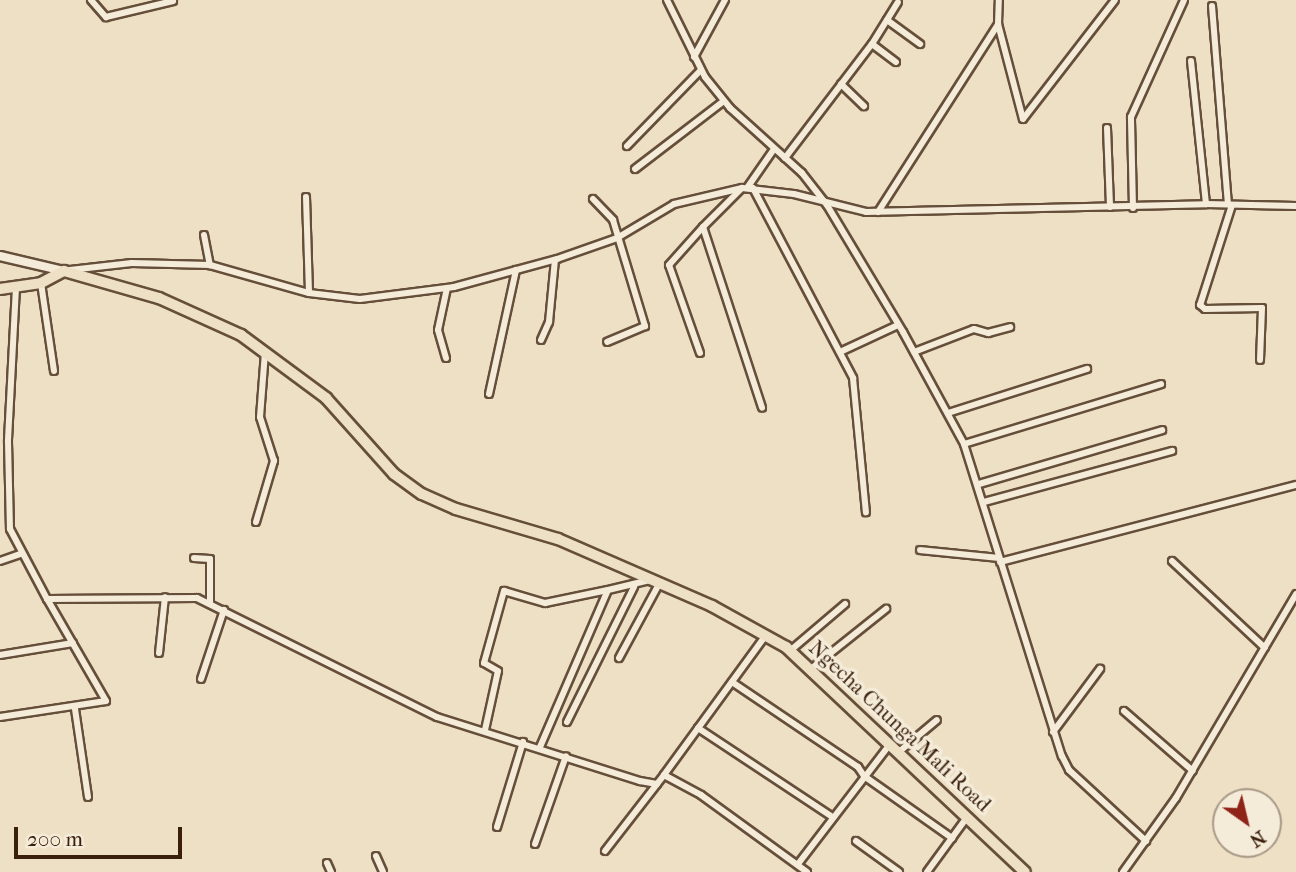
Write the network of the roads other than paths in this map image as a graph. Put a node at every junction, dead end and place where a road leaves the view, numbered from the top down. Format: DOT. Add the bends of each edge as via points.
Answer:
graph roads {
  1 [pos="91,0"];
  2 [pos="667,0"];
  3 [pos="725,0"];
  4 [pos="999,0"];
  5 [pos="1115,0"];
  6 [pos="1184,0"];
  7 [pos="173,1"];
  8 [pos="898,2"];
  9 [pos="1212,6"];
  10 [pos="887,20"];
  11 [pos="998,24"];
  12 [pos="872,44"];
  13 [pos="919,44"];
  14 [pos="694,57"];
  15 [pos="1191,61"];
  16 [pos="895,62"];
  17 [pos="701,70"];
  18 [pos="841,84"];
  19 [pos="724,101"];
  20 [pos="864,106"];
  21 [pos="1107,128"];
  22 [pos="627,146"];
  23 [pos="774,149"];
  24 [pos="785,158"];
  25 [pos="635,169"];
  26 [pos="747,188"];
  27 [pos="306,197"];
  28 [pos="593,200"];
  29 [pos="1206,204"];
  30 [pos="827,205"];
  31 [pos="1230,205"];
  32 [pos="1296,206"];
  33 [pos="1110,207"];
  34 [pos="1133,208"];
  35 [pos="877,212"];
  36 [pos="702,227"];
  37 [pos="204,235"];
  38 [pos="617,238"];
  39 [pos="0,256"];
  40 [pos="555,260"];
  41 [pos="210,265"];
  42 [pos="516,270"];
  43 [pos="64,271"];
  44 [pos="41,283"];
  45 [pos="16,287"];
  46 [pos="447,288"];
  47 [pos="0,289"];
  48 [pos="309,293"];
  49 [pos="898,325"];
  50 [pos="1010,327"];
  51 [pos="541,340"];
  52 [pos="607,342"];
  53 [pos="265,352"];
  54 [pos="840,352"];
  55 [pos="914,352"];
  56 [pos="700,353"];
  57 [pos="446,358"];
  58 [pos="1260,360"];
  59 [pos="1087,369"];
  60 [pos="54,371"];
  61 [pos="1161,384"];
  62 [pos="489,394"];
  63 [pos="762,408"];
  64 [pos="948,414"];
  65 [pos="1162,430"];
  66 [pos="964,444"];
  67 [pos="1172,451"];
  68 [pos="979,484"];
  69 [pos="1296,485"];
  70 [pos="984,502"];
  71 [pos="866,512"];
  72 [pos="256,522"];
  73 [pos="920,550"];
  74 [pos="20,554"];
  75 [pos="194,558"];
  76 [pos="1000,560"];
  77 [pos="0,561"];
  78 [pos="1172,561"];
  79 [pos="654,582"];
  80 [pos="634,587"];
  81 [pos="608,590"];
  82 [pos="1296,594"];
  83 [pos="165,597"];
  84 [pos="47,599"];
  85 [pos="210,604"];
  86 [pos="845,604"];
  87 [pos="886,609"];
  88 [pos="224,610"];
  89 [pos="766,635"];
  90 [pos="73,643"];
  91 [pos="1265,648"];
  92 [pos="791,650"];
  93 [pos="159,653"];
  94 [pos="0,655"];
  95 [pos="619,658"];
  96 [pos="812,668"];
  97 [pos="1100,669"];
  98 [pos="201,679"];
  99 [pos="732,682"];
  100 [pos="75,709"];
  101 [pos="1124,711"];
  102 [pos="0,717"];
  103 [pos="937,720"];
  104 [pos="567,722"];
  105 [pos="698,728"];
  106 [pos="485,730"];
  107 [pos="1053,732"];
  108 [pos="523,742"];
  109 [pos="891,742"];
  110 [pos="540,747"];
  111 [pos="900,751"];
  112 [pos="566,756"];
  113 [pos="1192,771"];
  114 [pos="664,775"];
  115 [pos="864,776"];
  116 [pos="657,784"];
  117 [pos="89,797"];
  118 [pos="831,816"];
  119 [pos="968,816"];
  120 [pos="497,827"];
  121 [pos="952,838"];
  122 [pos="856,841"];
  123 [pos="1146,841"];
  124 [pos="535,844"];
  125 [pos="606,851"];
  126 [pos="376,856"];
  127 [pos="327,863"];
  128 [pos="802,869"];
  129 [pos="331,872"];
  130 [pos="383,872"];
  131 [pos="900,872"];
  132 [pos="927,872"];
  133 [pos="1025,872"];
  134 [pos="1124,872"];
  1 -- 7 [label="street" via="106,17"];
  2 -- 14 [label="street"];
  3 -- 14 [label="street"];
  4 -- 11 [label="street"];
  5 -- 11 [label="street" via="1023,119"];
  6 -- 34 [label="street" via="1131,117"];
  8 -- 10 [label="street"];
  9 -- 31 [label="street"];
  10 -- 12 [label="street"];
  10 -- 13 [label="street"];
  11 -- 35 [label="street"];
  12 -- 16 [label="street"];
  12 -- 18 [label="street"];
  14 -- 17 [label="street"];
  15 -- 29 [label="street"];
  17 -- 19 [label="street"];
  17 -- 22 [label="street"];
  18 -- 20 [label="street"];
  18 -- 24 [label="street"];
  19 -- 23 [label="street"];
  19 -- 25 [label="street"];
  21 -- 33 [label="street"];
  23 -- 24 [label="street"];
  23 -- 26 [label="street"];
  24 -- 30 [label="street"];
  26 -- 30 [label="street"];
  26 -- 36 [label="street"];
  26 -- 38 [label="street" via="674,204"];
  26 -- 54 [label="street"];
  27 -- 48 [label="street"];
  28 -- 38 [label="street" via="613,220"];
  29 -- 31 [label="street"];
  29 -- 34 [label="street"];
  30 -- 35 [label="street"];
  30 -- 49 [label="street"];
  31 -- 32 [label="street"];
  31 -- 58 [label="street" via="1200,305 1205,309 1262,308"];
  33 -- 34 [label="street"];
  33 -- 35 [label="street"];
  36 -- 56 [label="street" via="668,263"];
  36 -- 63 [label="street"];
  37 -- 41 [label="street"];
  38 -- 40 [label="street"];
  38 -- 52 [label="street" via="645,326"];
  39 -- 43 [label="street"];
  40 -- 42 [label="street"];
  40 -- 51 [label="street" via="550,322"];
  41 -- 43 [label="street" via="132,263"];
  41 -- 48 [label="street"];
  42 -- 46 [label="street"];
  42 -- 62 [label="street"];
  43 -- 44 [label="main road"];
  43 -- 53 [label="main road, Ngecha Chunga Mali Road" via="159,298 241,335"];
  44 -- 45 [label="main road"];
  44 -- 60 [label="street"];
  45 -- 47 [label="main road"];
  45 -- 74 [label="street" via="8,442 10,529"];
  46 -- 48 [label="street" via="360,299"];
  46 -- 57 [label="street" via="438,330"];
  49 -- 54 [label="street"];
  49 -- 55 [label="street"];
  50 -- 55 [label="street" via="988,333 974,329"];
  53 -- 72 [label="street" via="260,417 274,461"];
  53 -- 79 [label="main road, Ngecha Chunga Mali Road" via="326,398 394,474 422,494 456,509 558,539"];
  54 -- 71 [label="street" via="853,378"];
  55 -- 64 [label="street"];
  59 -- 64 [label="street"];
  61 -- 66 [label="street"];
  64 -- 66 [label="street"];
  65 -- 68 [label="street"];
  66 -- 68 [label="street"];
  67 -- 70 [label="street"];
  68 -- 70 [label="street"];
  69 -- 76 [label="street"];
  70 -- 76 [label="street"];
  73 -- 76 [label="street"];
  74 -- 77 [label="street"];
  74 -- 84 [label="street"];
  75 -- 85 [label="street" via="210,559"];
  76 -- 107 [label="street"];
  78 -- 91 [label="street"];
  79 -- 80 [label="street"];
  79 -- 89 [label="main road, Ngecha Chunga Mali Road"];
  79 -- 95 [label="street"];
  80 -- 81 [label="street"];
  80 -- 104 [label="street"];
  81 -- 106 [label="street" via="545,603 504,591 484,663 498,671"];
  81 -- 110 [label="street"];
  82 -- 91 [label="street"];
  83 -- 84 [label="street"];
  83 -- 85 [label="street"];
  83 -- 93 [label="street"];
  84 -- 90 [label="street"];
  85 -- 88 [label="street"];
  86 -- 92 [label="street"];
  87 -- 96 [label="street"];
  88 -- 98 [label="street"];
  88 -- 106 [label="street" via="422,710"];
  89 -- 92 [label="main road, Ngecha Chunga Mali Road"];
  89 -- 99 [label="street"];
  90 -- 94 [label="street"];
  90 -- 100 [label="street" via="106,698 99,705"];
  91 -- 113 [label="street"];
  92 -- 96 [label="main road, Ngecha Chunga Mali Road"];
  96 -- 109 [label="main road, Ngecha Chunga Mali Road"];
  97 -- 107 [label="street"];
  99 -- 105 [label="street"];
  99 -- 115 [label="street" via="858,767"];
  100 -- 102 [label="street"];
  100 -- 117 [label="street"];
  101 -- 113 [label="street"];
  103 -- 111 [label="street"];
  105 -- 114 [label="street"];
  105 -- 118 [label="street"];
  106 -- 108 [label="street"];
  107 -- 123 [label="street" via="1069,770"];
  108 -- 110 [label="street"];
  108 -- 120 [label="street"];
  109 -- 111 [label="main road, Ngecha Chunga Mali Road"];
  109 -- 115 [label="street"];
  110 -- 112 [label="street"];
  111 -- 119 [label="main road, Ngecha Chunga Mali Road"];
  112 -- 116 [label="street"];
  112 -- 124 [label="street"];
  113 -- 123 [label="street"];
  114 -- 116 [label="street"];
  114 -- 128 [label="street"];
  115 -- 118 [label="street"];
  115 -- 121 [label="street"];
  116 -- 125 [label="street"];
  118 -- 128 [label="street"];
  119 -- 121 [label="street"];
  119 -- 133 [label="main road, Ngecha Chunga Mali Road"];
  121 -- 132 [label="street"];
  122 -- 131 [label="street"];
  123 -- 134 [label="street"];
  126 -- 130 [label="street"];
  127 -- 129 [label="street"];
}
